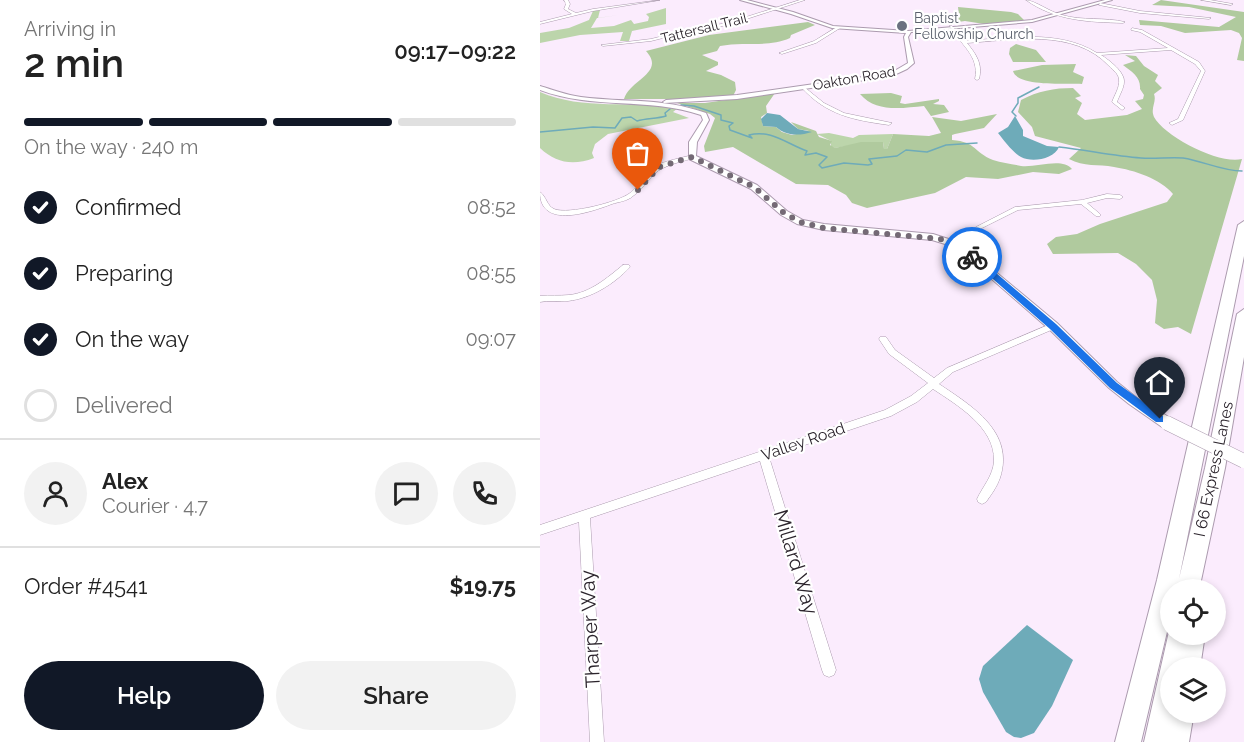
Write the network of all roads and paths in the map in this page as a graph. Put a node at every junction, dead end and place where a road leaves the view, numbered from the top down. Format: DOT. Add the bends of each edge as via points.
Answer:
graph roads {
  1 [pos="566,0"];
  2 [pos="658,0"];
  3 [pos="742,0"];
  4 [pos="803,0"];
  5 [pos="1028,0"];
  6 [pos="1110,0"];
  7 [pos="1203,0"];
  8 [pos="640,1"];
  9 [pos="1100,4"];
  10 [pos="1231,4"];
  11 [pos="620,6"];
  12 [pos="774,8"];
  13 [pos="627,13"];
  14 [pos="575,14"];
  15 [pos="1059,16"];
  16 [pos="1209,18"];
  17 [pos="1123,22"];
  18 [pos="540,23"];
  19 [pos="951,27"];
  20 [pos="838,28"];
  21 [pos="1132,29"];
  22 [pos="908,32"];
  23 [pos="964,42"];
  24 [pos="603,45"];
  25 [pos="1171,48"];
  26 [pos="781,52"];
  27 [pos="1097,54"];
  28 [pos="977,80"];
  29 [pos="803,87"];
  30 [pos="540,88"];
  31 [pos="666,102"];
  32 [pos="1122,108"];
  33 [pos="889,123"];
  34 [pos="1172,123"];
  35 [pos="692,157"];
  36 [pos="540,194"];
  37 [pos="1120,197"];
  38 [pos="1082,201"];
  39 [pos="1098,215"];
  40 [pos="1244,225"];
  41 [pos="958,245"];
  42 [pos="626,267"];
  43 [pos="540,299"];
  44 [pos="1244,314"];
  45 [pos="1053,326"];
  46 [pos="883,339"];
  47 [pos="934,383"];
  48 [pos="763,454"];
  49 [pos="1244,461"];
  50 [pos="982,499"];
  51 [pos="584,515"];
  52 [pos="540,530"];
  53 [pos="1196,551"];
  54 [pos="1190,579"];
  55 [pos="1196,579"];
  56 [pos="829,670"];
  57 [pos="1161,723"];
  58 [pos="1179,723"];
  59 [pos="597,742"];
  60 [pos="1128,742"];
  61 [pos="1157,742"];
  62 [pos="1176,742"];
  1 -- 14 [label="street" via="566,9"];
  2 -- 8 [label="street"];
  3 -- 12 [label="street"];
  4 -- 12 [label="street, Tattersall Trail"];
  5 -- 15 [label="street"];
  6 -- 9 [label="street"];
  7 -- 10 [label="street"];
  8 -- 11 [label="street"];
  9 -- 15 [label="street"];
  9 -- 16 [label="street"];
  11 -- 13 [label="street"];
  11 -- 14 [label="street"];
  12 -- 20 [label="street"];
  12 -- 24 [label="street, Tattersall Trail" via="728,24 651,40"];
  14 -- 18 [label="street"];
  15 -- 17 [label="street"];
  15 -- 19 [label="street"];
  19 -- 22 [label="street"];
  19 -- 23 [label="street"];
  20 -- 22 [label="street"];
  20 -- 26 [label="street" via="815,42"];
  21 -- 25 [label="street"];
  22 -- 29 [label="street, Oakton Road" via="911,61 902,70"];
  23 -- 27 [label="street" via="1050,38 1080,44"];
  23 -- 28 [label="street" via="975,58"];
  25 -- 27 [label="street"];
  25 -- 34 [label="street" via="1203,71 1180,120"];
  27 -- 32 [label="street" via="1121,76 1114,102"];
  29 -- 31 [label="street, Oakton Road"];
  29 -- 33 [label="street" via="827,109"];
  30 -- 31 [label="main road" via="576,100"];
  31 -- 35 [label="main road" via="706,116 692,145"];
  35 -- 36 [label="street" via="659,167 630,196 583,212 552,210 544,205"];
  35 -- 41 [label="main road" via="754,187 800,222 824,228 933,237"];
  37 -- 38 [label="street"];
  38 -- 39 [label="street"];
  38 -- 41 [label="street" via="1017,208 978,228"];
  40 -- 60 [label="highway" via="1168,580"];
  41 -- 45 [label="main road"];
  42 -- 43 [label="street" via="585,294"];
  44 -- 53 [label="highway, I 66 Express Lanes"];
  45 -- 47 [label="street, Valley Road" via="959,366"];
  45 -- 49 [label="main road, bridge" via="1133,401 1167,423"];
  46 -- 47 [label="street" via="892,352"];
  47 -- 48 [label="street, Valley Road" via="888,413"];
  47 -- 50 [label="street" via="977,415 995,441 998,476"];
  48 -- 51 [label="street, Valley Road"];
  48 -- 56 [label="street, Millard Way"];
  51 -- 52 [label="street, Valley Road"];
  51 -- 59 [label="street, Tharper Way"];
  53 -- 54 [label="highway, I 66 Express Lanes"];
  53 -- 55 [label="highway"];
  57 -- 61 [label="highway"];
  58 -- 62 [label="highway"];
}
